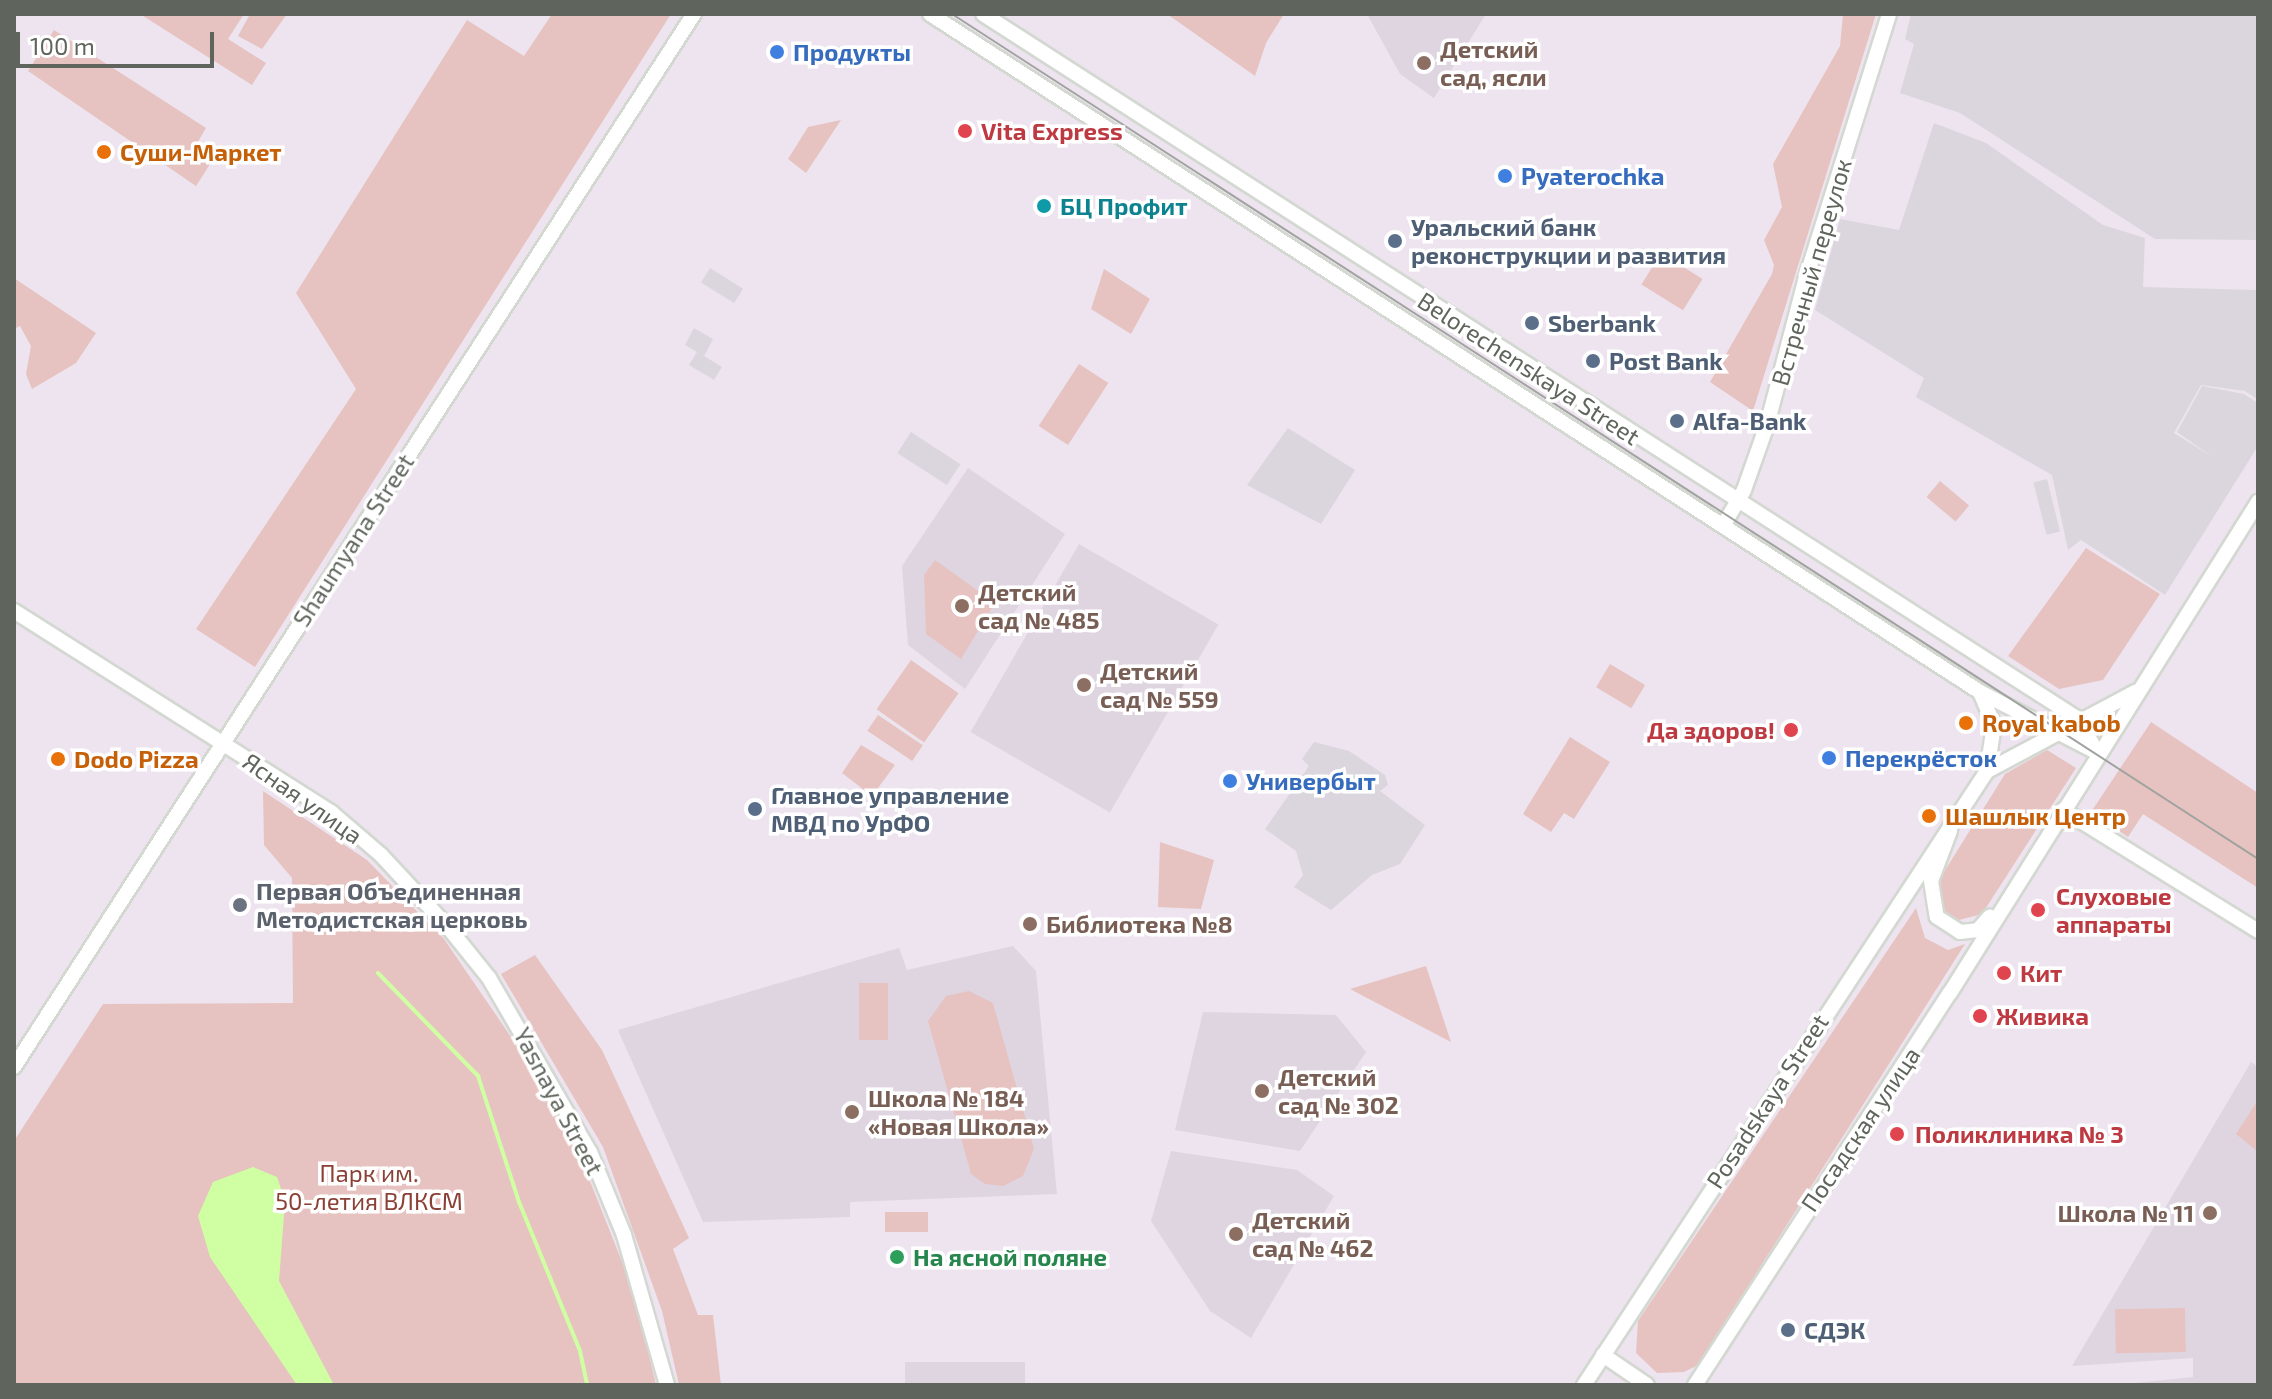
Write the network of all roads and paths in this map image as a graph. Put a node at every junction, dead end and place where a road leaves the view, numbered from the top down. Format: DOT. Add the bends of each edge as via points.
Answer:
graph roads {
  1 [pos="694,14"];
  2 [pos="930,14"];
  3 [pos="983,14"];
  4 [pos="1889,14"];
  5 [pos="1737,501"];
  6 [pos="2258,502"];
  7 [pos="1723,526"];
  8 [pos="14,611"];
  9 [pos="1980,692"];
  10 [pos="2137,692"];
  11 [pos="2078,719"];
  12 [pos="2052,732"];
  13 [pos="222,744"];
  14 [pos="2098,753"];
  15 [pos="1987,771"];
  16 [pos="2063,810"];
  17 [pos="1953,819"];
  18 [pos="2024,873"];
  19 [pos="2258,931"];
  20 [pos="14,1067"];
  21 [pos="1603,1355"];
  22 [pos="667,1385"];
  23 [pos="1584,1385"];
  24 [pos="1647,1385"];
  25 [pos="1695,1385"];
  1 -- 13 [label="street, Shaumyana Street"];
  2 -- 7 [label="street, Belorechenskaya Street"];
  3 -- 5 [label="street, Belorechenskaya Street"];
  4 -- 5 [label="street, Встречный переулок" via="1802,291 1767,425"];
  5 -- 7 [label="street, Встречный переулок"];
  5 -- 11 [label="street, Belorechenskaya Street"];
  6 -- 10 [label="street"];
  7 -- 9 [label="street, Belorechenskaya Street"];
  8 -- 13 [label="street"];
  9 -- 12 [label="street"];
  9 -- 15 [label="street, Посадская улица" via="1994,725"];
  10 -- 11 [label="street"];
  10 -- 14 [label="street"];
  11 -- 12 [label="street"];
  11 -- 14 [label="street"];
  12 -- 14 [label="street"];
  12 -- 15 [label="street"];
  13 -- 20 [label="street, Shaumyana Street"];
  13 -- 22 [label="street, Ясная улица" via="331,812 371,846 489,978 590,1152 624,1235"];
  14 -- 16 [label="street, Посадская улица"];
  15 -- 17 [label="street, Посадская улица"];
  16 -- 18 [label="street, Посадская улица"];
  16 -- 19 [label="street"];
  17 -- 18 [label="street, Посадская улица" via="1931,881 1932,906 1943,923 1960,932 1978,930"];
  17 -- 21 [label="street, Posadskaya Street"];
  18 -- 25 [label="street, Посадская улица"];
  21 -- 23 [label="street, Posadskaya Street"];
  21 -- 24 [label="street"];
}
